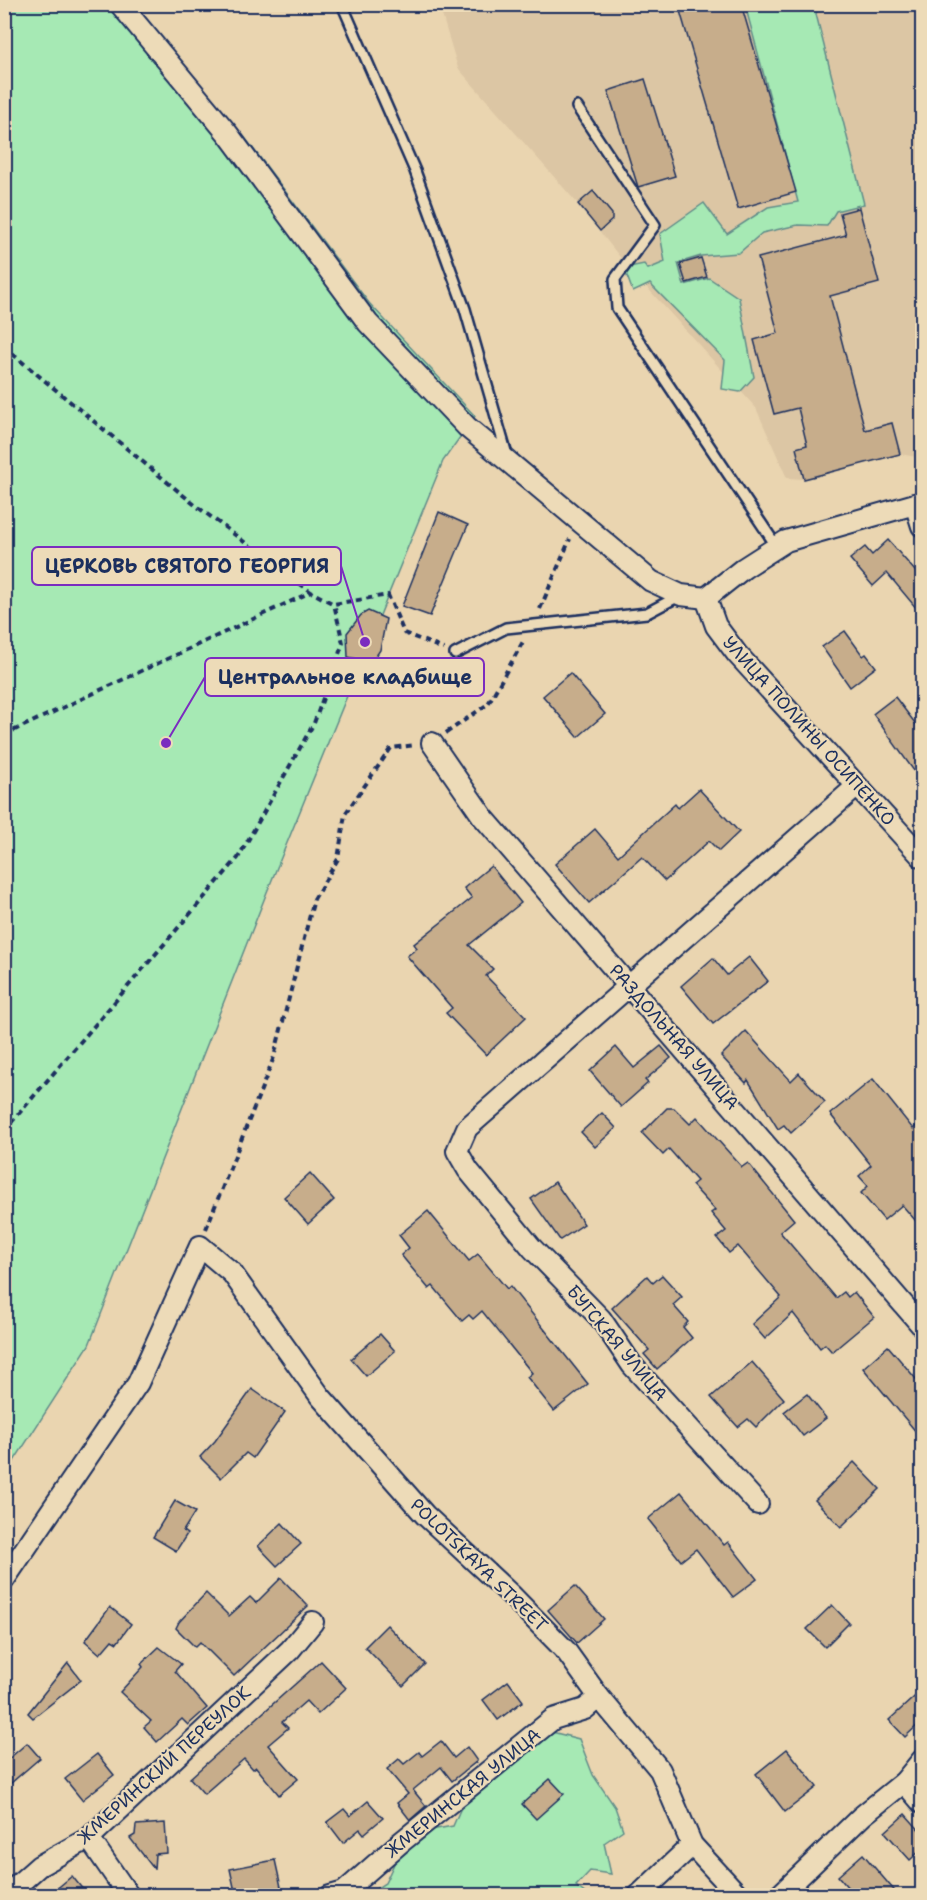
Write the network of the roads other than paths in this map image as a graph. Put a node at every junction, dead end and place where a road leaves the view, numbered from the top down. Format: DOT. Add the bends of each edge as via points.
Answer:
graph roads {
  1 [pos="120,4"];
  2 [pos="342,4"];
  3 [pos="576,106"];
  4 [pos="510,463"];
  5 [pos="919,503"];
  6 [pos="922,526"];
  7 [pos="777,547"];
  8 [pos="681,595"];
  9 [pos="706,598"];
  10 [pos="455,654"];
  11 [pos="432,743"];
  12 [pos="856,787"];
  13 [pos="922,857"];
  14 [pos="630,985"];
  15 [pos="922,1326"];
  16 [pos="758,1504"];
  17 [pos="4,1581"];
  18 [pos="313,1622"];
  19 [pos="599,1697"];
  20 [pos="922,1760"];
  21 [pos="904,1782"];
  22 [pos="922,1803"];
  23 [pos="89,1838"];
  24 [pos="692,1845"];
  25 [pos="5,1896"];
  26 [pos="129,1896"];
  27 [pos="330,1896"];
  28 [pos="638,1896"];
  29 [pos="739,1896"];
  30 [pos="779,1896"];
  1 -- 4 [label="street" via="228,134 368,322 467,428"];
  2 -- 4 [label="lane" via="415,171 461,298"];
  3 -- 7 [label="lane" via="655,225 615,279 617,308"];
  4 -- 8 [label="street" via="651,581"];
  5 -- 6 [label="street"];
  5 -- 7 [label="street" via="786,541"];
  7 -- 9 [label="street"];
  8 -- 9 [label="street"];
  8 -- 10 [label="lane" via="647,613 506,628"];
  9 -- 12 [label="street, УЛИЦА ПОЛИНЫ ОСИПЕНКО" via="716,626 737,654"];
  11 -- 14 [label="street, РАЗДОЛЬНАЯ УЛИЦА" via="483,817"];
  12 -- 13 [label="street, УЛИЦА ПОЛИНЫ ОСИПЕНКО"];
  12 -- 14 [label="street"];
  14 -- 15 [label="street, РАЗДОЛЬНАЯ УЛИЦА"];
  14 -- 16 [label="street, БУГСКАЯ УЛИЦА" via="467,1128 457,1151 532,1248 601,1319 632,1365"];
  17 -- 19 [label="street, POLOTSKAYA STREET" via="138,1383 200,1246 232,1273 320,1396 424,1515 566,1651"];
  18 -- 23 [label="street, ЖМЕРИНСКИЙ ПЕРЕУЛОК" via="290,1650"];
  19 -- 24 [label="street, POLOTSKAYA STREET" via="660,1770"];
  19 -- 27 [label="street, ЖМЕРИНСКАЯ УЛИЦА" via="585,1709 553,1719 344,1892"];
  20 -- 21 [label="street"];
  21 -- 22 [label="street"];
  21 -- 30 [label="street" via="861,1816"];
  23 -- 25 [label="street, ЖМЕРИНСКИЙ ПЕРЕУЛОК" via="39,1866"];
  23 -- 26 [label="street"];
  24 -- 28 [label="street"];
  24 -- 29 [label="street, POLOTSKAYA STREET"];
}
